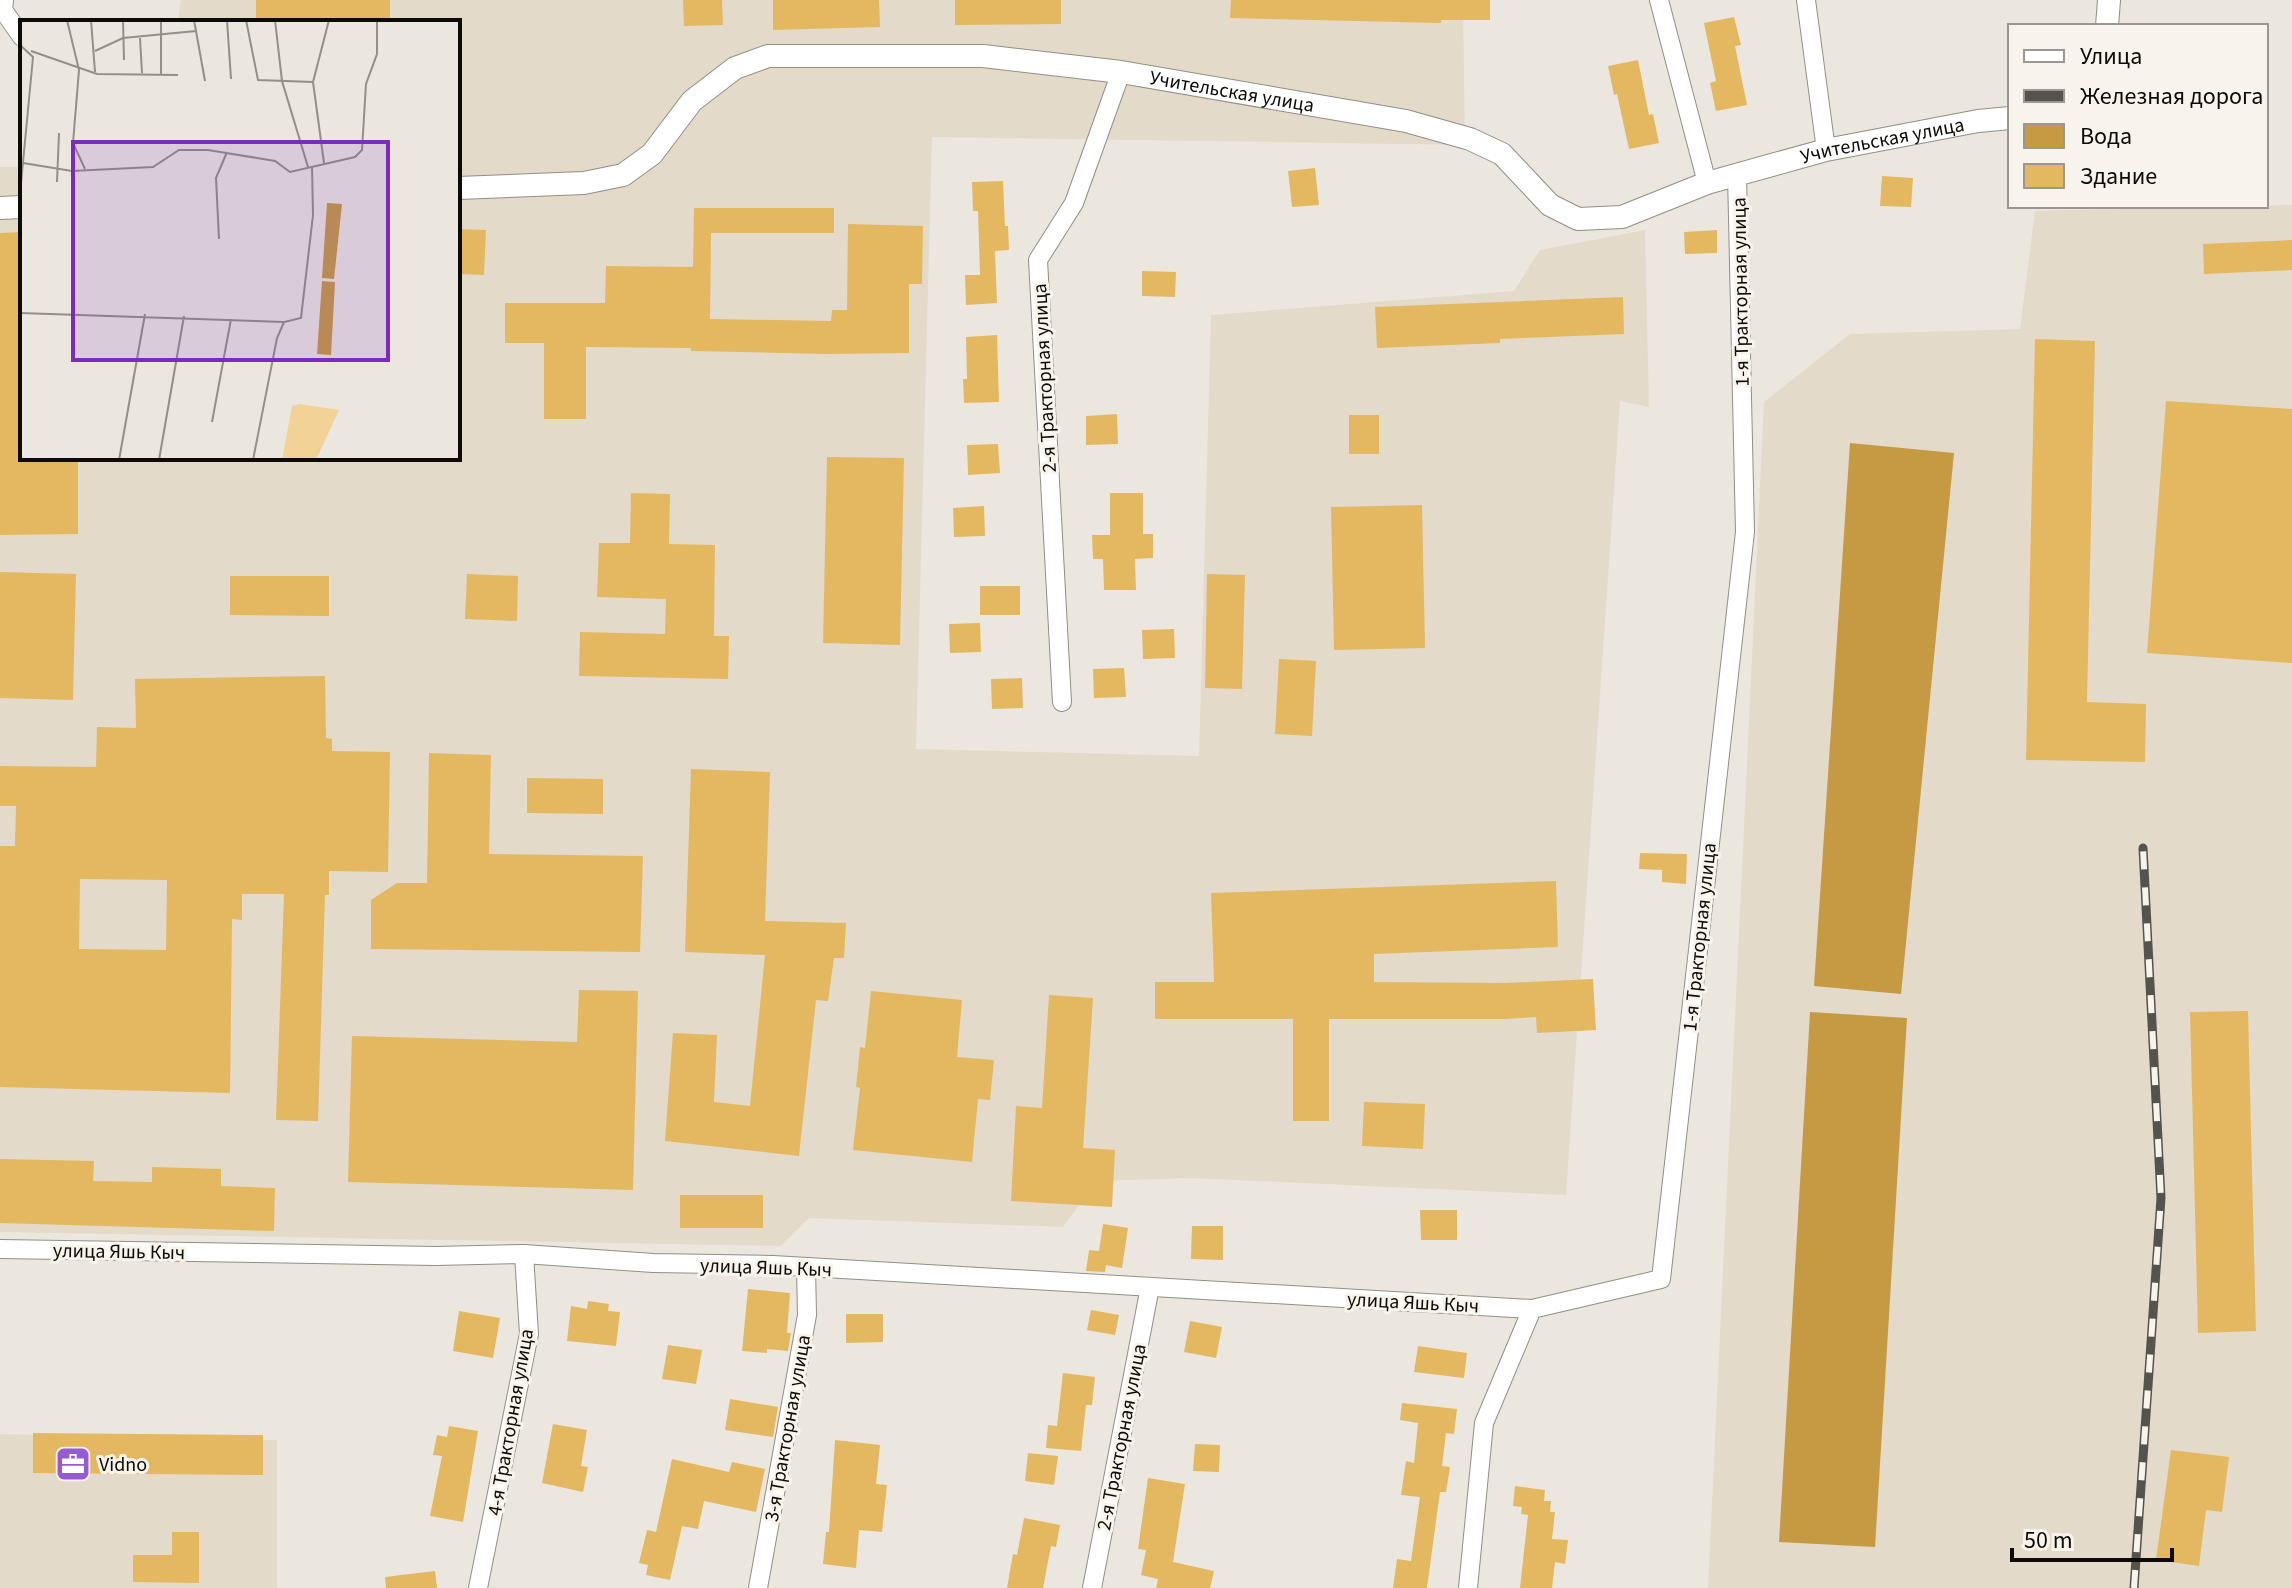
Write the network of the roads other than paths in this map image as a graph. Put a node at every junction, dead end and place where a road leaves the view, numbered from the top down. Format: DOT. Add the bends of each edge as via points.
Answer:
graph roads {
  1 [pos="4,0"];
  2 [pos="1659,0"];
  3 [pos="1806,0"];
  4 [pos="2109,0"];
  5 [pos="2107,24"];
  6 [pos="20,34"];
  7 [pos="1121,72"];
  8 [pos="2008,118"];
  9 [pos="1826,150"];
  10 [pos="1737,174"];
  11 [pos="1707,183"];
  12 [pos="460,188"];
  13 [pos="20,207"];
  14 [pos="0,208"];
  15 [pos="1062,702"];
  16 [pos="0,1249"];
  17 [pos="524,1254"];
  18 [pos="806,1267"];
  19 [pos="1150,1287"];
  20 [pos="1532,1309"];
  21 [pos="478,1588"];
  22 [pos="758,1588"];
  23 [pos="1092,1588"];
  24 [pos="1468,1588"];
  1 -- 6 [label="street" via="3,10"];
  2 -- 11 [label="street"];
  3 -- 9 [label="street"];
  4 -- 5 [label="street"];
  7 -- 11 [label="street, Учительская улица" via="1406,121 1470,139 1502,154 1550,205 1578,219 1622,217"];
  7 -- 12 [label="street, Учительская улица" via="983,56 768,56 735,68 692,101 652,154 623,175 584,183"];
  7 -- 15 [label="street, 2-я Тракторная улица" via="1074,203 1038,260"];
  8 -- 9 [label="street, Учительская улица"];
  9 -- 10 [label="street, Учительская улица"];
  10 -- 11 [label="street, Учительская улица"];
  10 -- 20 [label="street, 1-я Тракторная улица" via="1745,532 1661,1279"];
  13 -- 14 [label="street"];
  16 -- 17 [label="street, улица Яшь Кыч"];
  17 -- 18 [label="street, улица Яшь Кыч"];
  17 -- 21 [label="street, 4-я Тракторная улица" via="529,1334"];
  18 -- 19 [label="street, улица Яшь Кыч"];
  18 -- 22 [label="street, 3-я Тракторная улица" via="807,1315"];
  19 -- 20 [label="street, улица Яшь Кыч"];
  19 -- 23 [label="street, 2-я Тракторная улица"];
  20 -- 24 [label="street" via="1484,1423"];
}
